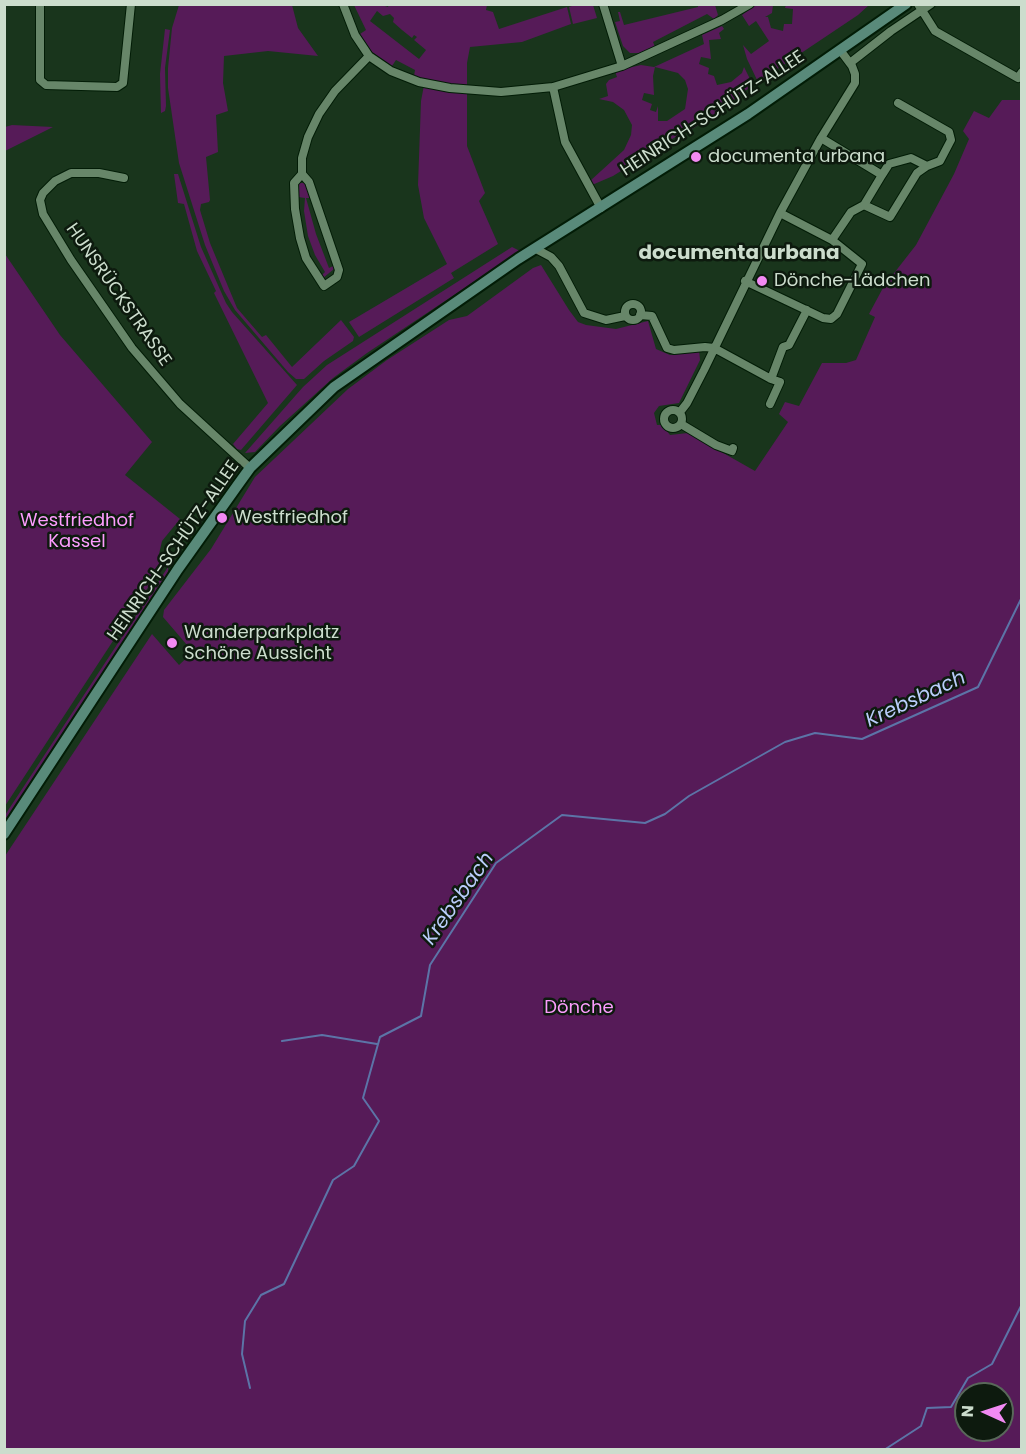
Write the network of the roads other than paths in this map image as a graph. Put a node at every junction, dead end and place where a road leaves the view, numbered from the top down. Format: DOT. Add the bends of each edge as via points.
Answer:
graph roads {
  1 [pos="40,4"];
  2 [pos="130,4"];
  3 [pos="343,4"];
  4 [pos="603,4"];
  5 [pos="750,4"];
  6 [pos="906,4"];
  7 [pos="931,4"];
  8 [pos="920,8"];
  9 [pos="840,50"];
  10 [pos="369,56"];
  11 [pos="850,63"];
  12 [pos="622,66"];
  13 [pos="1022,72"];
  14 [pos="553,87"];
  15 [pos="898,103"];
  16 [pos="821,138"];
  17 [pos="927,166"];
  18 [pos="302,174"];
  19 [pos="882,175"];
  20 [pos="124,178"];
  21 [pos="864,205"];
  22 [pos="600,208"];
  23 [pos="780,213"];
  24 [pos="832,240"];
  25 [pos="536,249"];
  26 [pos="745,281"];
  27 [pos="807,310"];
  28 [pos="640,315"];
  29 [pos="626,316"];
  30 [pos="714,348"];
  31 [pos="771,379"];
  32 [pos="770,404"];
  33 [pos="680,412"];
  34 [pos="681,424"];
  35 [pos="733,448"];
  36 [pos="250,468"];
  37 [pos="4,834"];
  1 -- 2 [label="street" via="40,80 46,85 117,87 123,83"];
  3 -- 10 [label="street" via="355,35"];
  4 -- 12 [label="street"];
  5 -- 12 [label="street"];
  6 -- 9 [label="main road, HEINRICH-SCHÜTZ-ALLEE"];
  7 -- 8 [label="street"];
  8 -- 11 [label="street"];
  8 -- 13 [label="street" via="935,31 1018,78"];
  9 -- 11 [label="street"];
  9 -- 22 [label="main road, HEINRICH-SCHÜTZ-ALLEE"];
  10 -- 14 [label="street" via="391,71 450,88 501,92"];
  10 -- 18 [label="street" via="319,114 302,158"];
  11 -- 16 [label="street" via="855,83"];
  12 -- 14 [label="street"];
  14 -- 22 [label="street" via="565,142"];
  15 -- 17 [label="street" via="949,132 951,140 940,161"];
  16 -- 19 [label="street"];
  16 -- 23 [label="street"];
  17 -- 19 [label="street" via="911,158 889,164"];
  17 -- 21 [label="street" via="917,172 891,217"];
  18 -- 18 [label="street" via="294,183 300,238 306,258 324,286 337,277 339,270 309,182"];
  19 -- 21 [label="street"];
  20 -- 36 [label="street, HUNSRÜCKSTRASSE" via="71,173 43,193 43,214 132,348 180,404"];
  21 -- 24 [label="street" via="851,212"];
  22 -- 25 [label="main road, HEINRICH-SCHÜTZ-ALLEE"];
  23 -- 24 [label="street"];
  23 -- 26 [label="street"];
  24 -- 27 [label="street" via="862,264 837,314 831,319 823,318"];
  25 -- 29 [label="street" via="559,266 584,313 606,320"];
  25 -- 36 [label="main road, HEINRICH-SCHÜTZ-ALLEE" via="334,387"];
  26 -- 27 [label="street"];
  26 -- 30 [label="street"];
  27 -- 31 [label="street" via="789,345 783,347"];
  28 -- 29 [label="street" via="633,320"];
  28 -- 29 [label="street" via="638,306 632,304 625,309"];
  28 -- 30 [label="street" via="652,316 667,348"];
  30 -- 31 [label="street"];
  30 -- 33 [label="street"];
  31 -- 32 [label="street" via="780,382"];
  33 -- 34 [label="street"];
  33 -- 34 [label="street" via="668,411 664,422 670,428"];
  34 -- 35 [label="street" via="716,445 732,451"];
  36 -- 37 [label="main road, HEINRICH-SCHÜTZ-ALLEE" via="178,569"];
}
